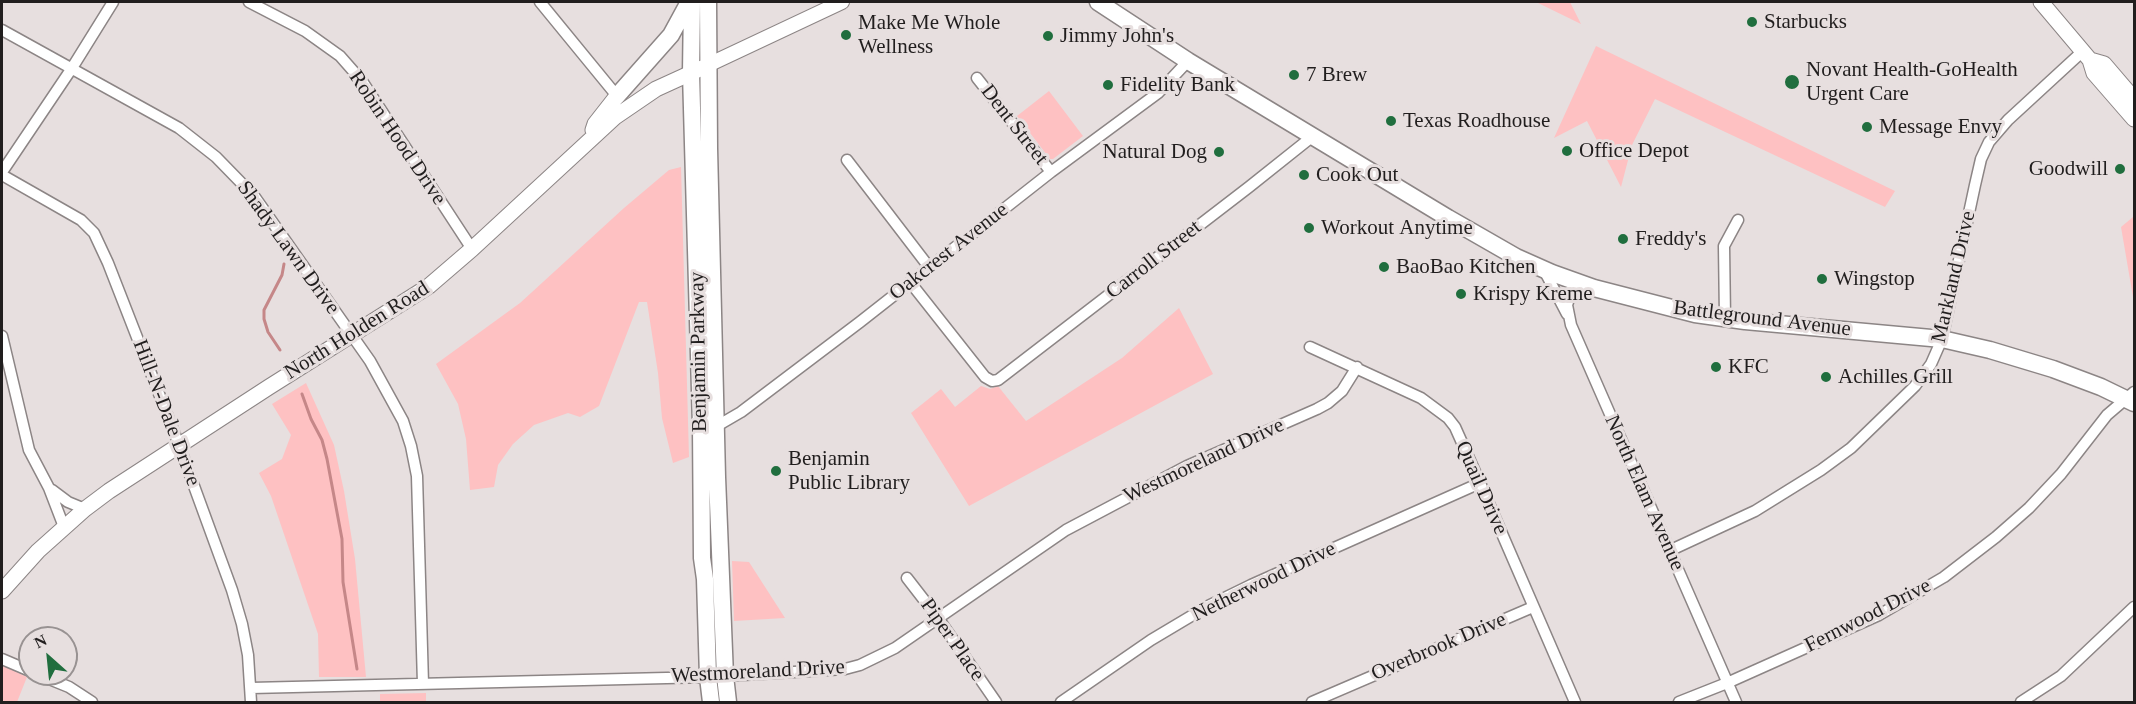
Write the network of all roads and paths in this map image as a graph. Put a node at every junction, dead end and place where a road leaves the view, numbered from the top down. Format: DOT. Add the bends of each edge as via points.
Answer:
graph roads {
  1 [pos="113,2"];
  2 [pos="249,2"];
  3 [pos="540,2"];
  4 [pos="690,2"];
  5 [pos="708,2"];
  6 [pos="842,2"];
  7 [pos="1098,2"];
  8 [pos="2041,2"];
  9 [pos="2,30"];
  10 [pos="2086,55"];
  11 [pos="1188,61"];
  12 [pos="708,65"];
  13 [pos="72,68"];
  14 [pos="691,73"];
  15 [pos="977,78"];
  16 [pos="617,96"];
  17 [pos="2134,99"];
  18 [pos="2134,119"];
  19 [pos="1313,135"];
  20 [pos="589,141"];
  21 [pos="847,160"];
  22 [pos="1051,172"];
  23 [pos="2,173"];
  24 [pos="1738,220"];
  25 [pos="472,249"];
  26 [pos="929,267"];
  27 [pos="1544,270"];
  28 [pos="1575,281"];
  29 [pos="910,282"];
  30 [pos="1568,315"];
  31 [pos="1725,318"];
  32 [pos="351,334"];
  33 [pos="2,336"];
  34 [pos="1942,339"];
  35 [pos="1310,347"];
  36 [pos="1357,368"];
  37 [pos="2132,398"];
  38 [pos="709,426"];
  39 [pos="179,445"];
  40 [pos="1480,483"];
  41 [pos="49,488"];
  42 [pos="85,509"];
  43 [pos="64,527"];
  44 [pos="1671,550"];
  45 [pos="907,578"];
  46 [pos="2,591"];
  47 [pos="1533,607"];
  48 [pos="2134,607"];
  49 [pos="938,618"];
  50 [pos="2,659"];
  51 [pos="18,666"];
  52 [pos="717,676"];
  53 [pos="1727,683"];
  54 [pos="423,684"];
  55 [pos="67,686"];
  56 [pos="251,688"];
  57 [pos="92,702"];
  58 [pos="251,702"];
  59 [pos="711,702"];
  60 [pos="728,702"];
  61 [pos="996,702"];
  62 [pos="1061,702"];
  63 [pos="1312,702"];
  64 [pos="1575,702"];
  65 [pos="1680,702"];
  66 [pos="1736,702"];
  67 [pos="2021,702"];
  1 -- 13 [label="street"];
  2 -- 25 [label="street, Robin Hood Drive" via="305,31 340,56 362,81"];
  3 -- 16 [label="street"];
  4 -- 14 [label="main road, Benjamin Parkway"];
  4 -- 16 [label="main road" via="671,35"];
  5 -- 12 [label="main road, Benjamin Parkway"];
  6 -- 12 [label="street"];
  7 -- 11 [label="main road, Battleground Avenue"];
  8 -- 10 [label="main road"];
  9 -- 13 [label="street, Shady Lawn Drive"];
  10 -- 17 [label="main road" via="2104,64"];
  10 -- 18 [label="main road" via="2094,73"];
  10 -- 34 [label="street, Markland Drive" via="2008,120 1985,150"];
  11 -- 19 [label="main road, Battleground Avenue"];
  11 -- 22 [label="street, Oakcrest Avenue" via="1158,93"];
  12 -- 14 [label="main road, North Holden Road"];
  12 -- 38 [label="main road, Benjamin Parkway"];
  13 -- 23 [label="street"];
  13 -- 32 [label="street, Shady Lawn Drive" via="179,128 216,157 254,196"];
  14 -- 20 [label="main road, North Holden Road" via="656,89"];
  14 -- 38 [label="main road, Benjamin Parkway"];
  15 -- 22 [label="street, Dent Street"];
  16 -- 20 [label="main road" via="595,124"];
  19 -- 27 [label="main road, Battleground Avenue" via="1448,218"];
  19 -- 29 [label="street, Carroll Street" via="1006,375 992,381"];
  20 -- 25 [label="main road, North Holden Road"];
  21 -- 26 [label="street"];
  22 -- 26 [label="street, Oakcrest Avenue"];
  23 -- 39 [label="street, Hill-N-Dale Drive" via="81,220 94,233"];
  24 -- 31 [label="street" via="1724,246"];
  25 -- 32 [label="main road, North Holden Road" via="414,297"];
  26 -- 29 [label="street, Oakcrest Avenue"];
  27 -- 28 [label="main road, Battleground Avenue"];
  27 -- 30 [label="street, North Elam Avenue"];
  28 -- 30 [label="street"];
  28 -- 31 [label="main road, Battleground Avenue" via="1695,314"];
  29 -- 38 [label="street, Oakcrest Avenue" via="755,402"];
  30 -- 44 [label="street, North Elam Avenue" via="1616,432"];
  31 -- 34 [label="main road, Battleground Avenue"];
  32 -- 39 [label="main road, North Holden Road"];
  32 -- 54 [label="street, Shady Lawn Drive" via="392,398 411,446 417,476"];
  33 -- 41 [label="street" via="29,450"];
  34 -- 37 [label="main road, Battleground Avenue" via="2053,369"];
  34 -- 44 [label="street, Markland Drive" via="1915,386 1847,451 1755,511"];
  35 -- 36 [label="street, Quail Drive"];
  36 -- 40 [label="street, Quail Drive" via="1421,398 1448,418"];
  36 -- 49 [label="street, Westmoreland Drive" via="1342,391 1328,403 1187,466 1066,530"];
  37 -- 53 [label="street, Fernwood Drive" via="2107,415 2029,508 1973,557 1880,615"];
  38 -- 52 [label="main road, Benjamin Parkway" via="702,558"];
  39 -- 42 [label="main road, North Holden Road"];
  39 -- 56 [label="street, Hill-N-Dale Drive" via="232,590 248,655"];
  40 -- 47 [label="street, Quail Drive"];
  40 -- 62 [label="street, Netherwood Drive" via="1208,606"];
  41 -- 42 [label="street"];
  41 -- 43 [label="street"];
  42 -- 43 [label="main road, North Holden Road"];
  43 -- 46 [label="main road, North Holden Road"];
  44 -- 53 [label="street, North Elam Avenue"];
  45 -- 49 [label="street, Piper Place"];
  47 -- 63 [label="street, Overbrook Drive"];
  47 -- 64 [label="street, Quail Drive"];
  48 -- 67 [label="street" via="2061,676"];
  49 -- 52 [label="street, Westmoreland Drive" via="876,659 845,669"];
  49 -- 61 [label="street, Piper Place"];
  50 -- 51 [label="street"];
  52 -- 54 [label="street, Westmoreland Drive"];
  52 -- 59 [label="main road, Benjamin Parkway"];
  52 -- 60 [label="main road, Benjamin Parkway"];
  53 -- 65 [label="street, Fernwood Drive"];
  53 -- 66 [label="street, North Elam Avenue"];
  54 -- 56 [label="street, Westmoreland Drive"];
  55 -- 57 [label="street"];
  56 -- 58 [label="street, Hill-N-Dale Drive"];
}
